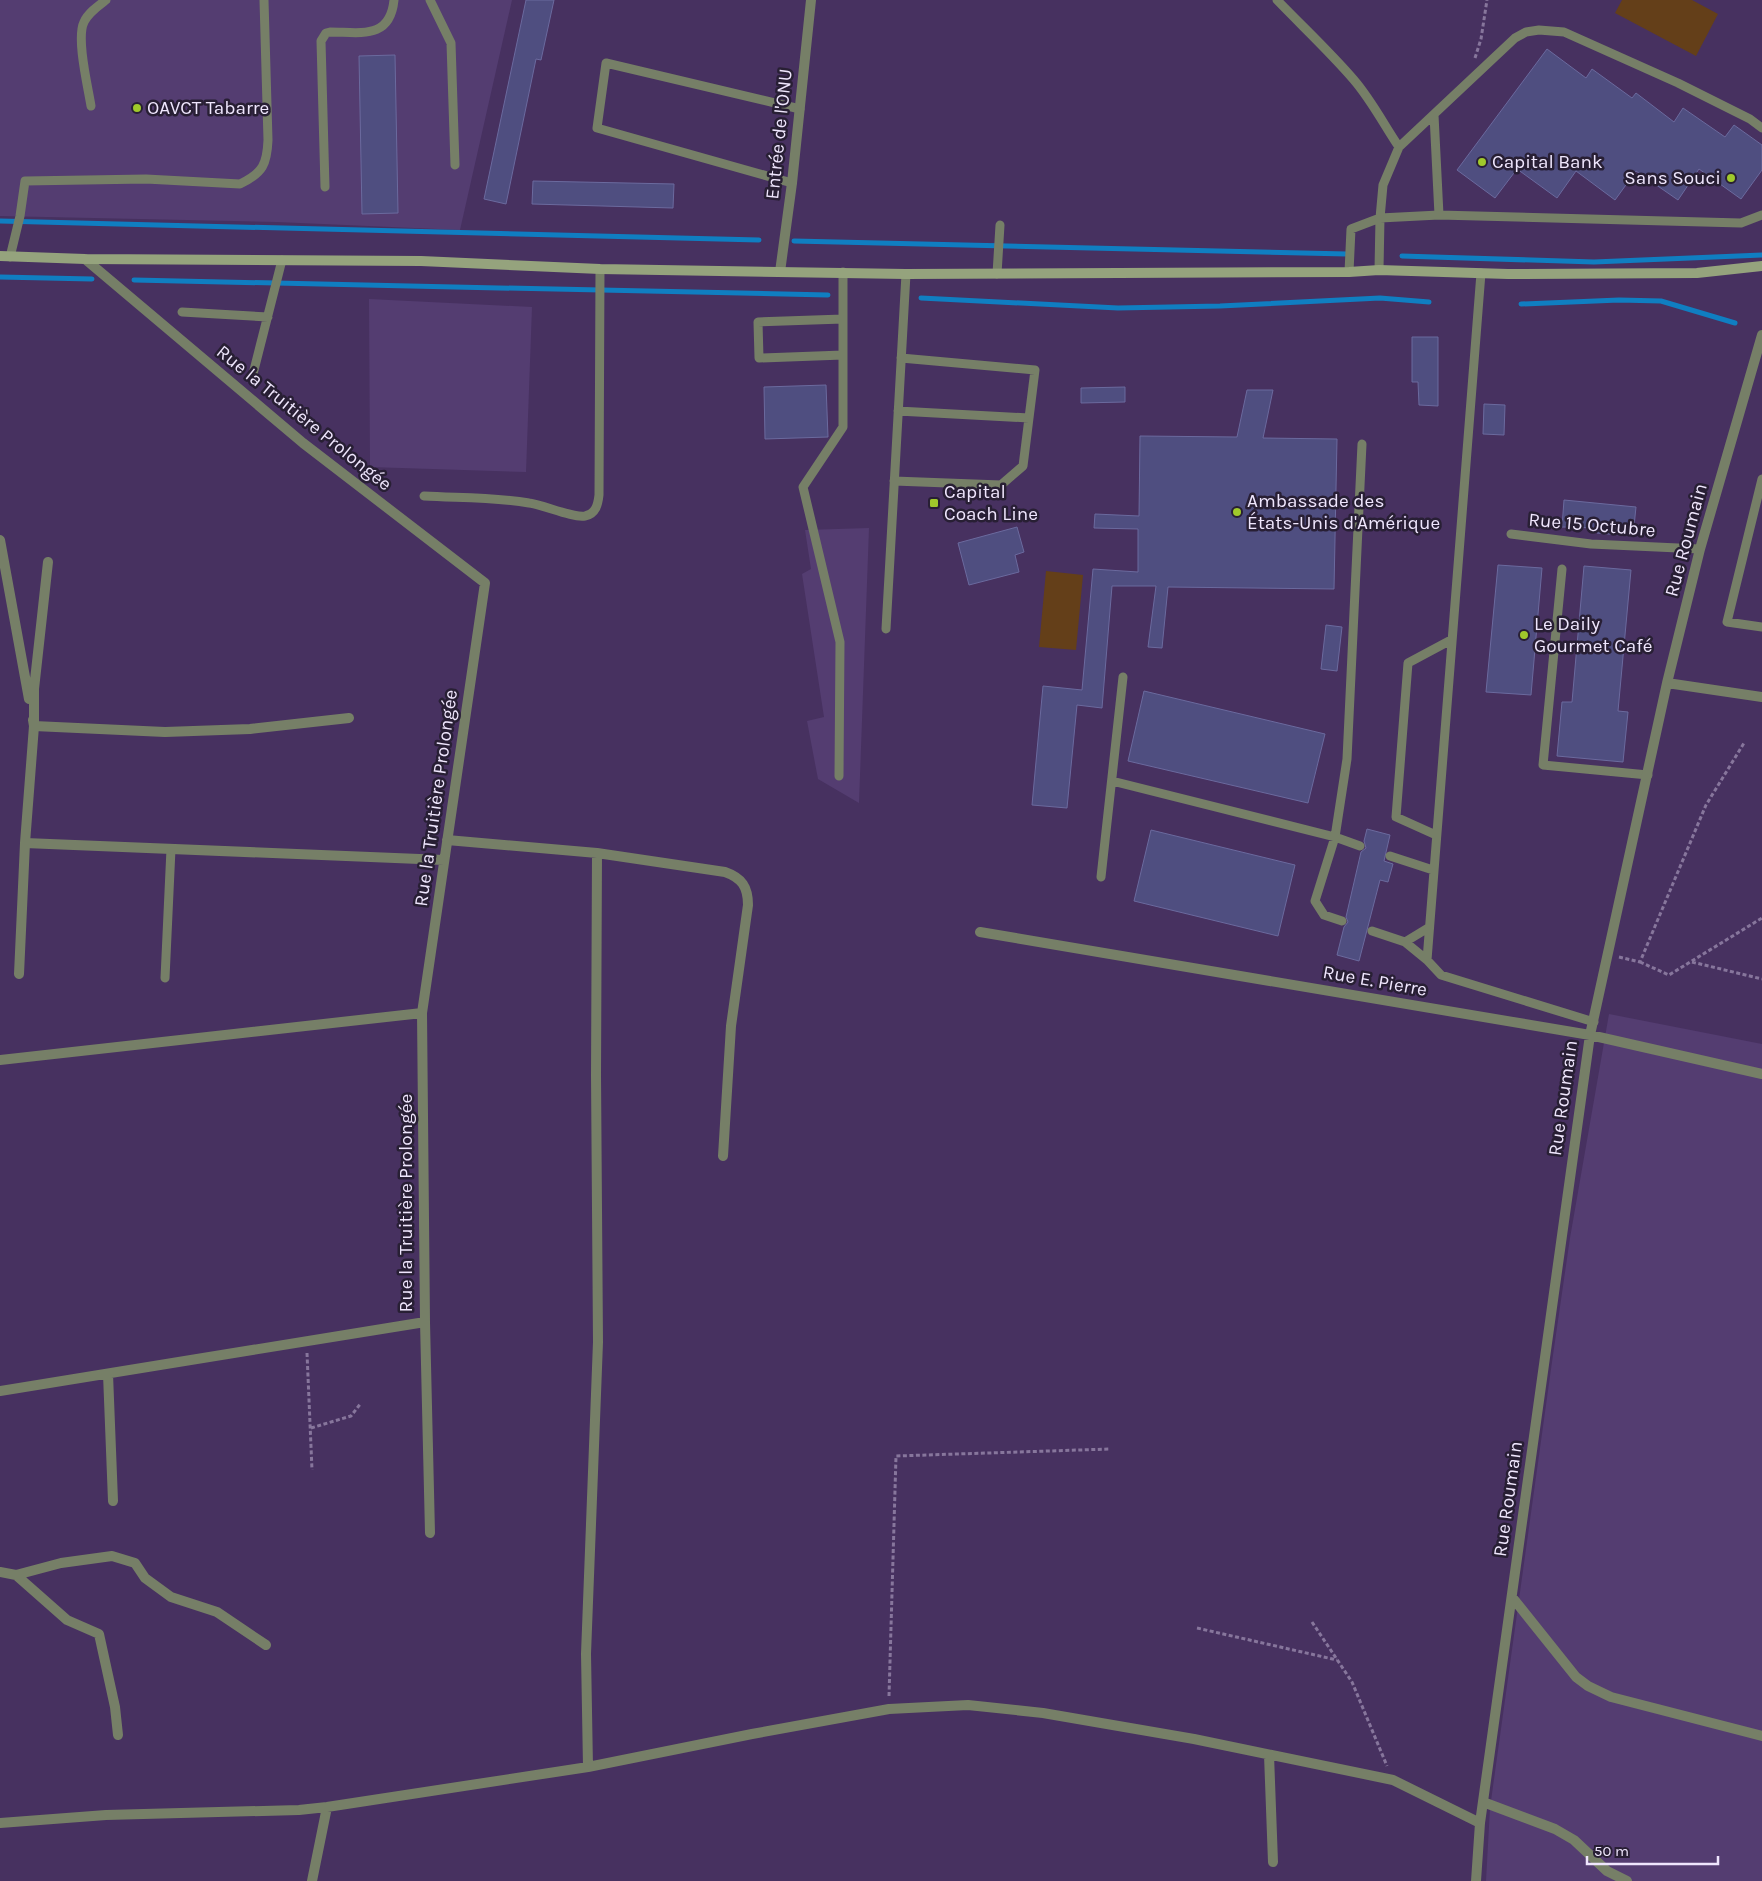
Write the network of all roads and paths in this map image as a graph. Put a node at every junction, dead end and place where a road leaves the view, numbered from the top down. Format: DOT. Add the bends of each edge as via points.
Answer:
graph roads {
  1 [pos="106,0"];
  2 [pos="264,0"];
  3 [pos="394,0"];
  4 [pos="430,0"];
  5 [pos="812,0"];
  6 [pos="1277,0"];
  7 [pos="1487,0"];
  8 [pos="1468,83"];
  9 [pos="91,106"];
  10 [pos="800,108"];
  11 [pos="1434,116"];
  12 [pos="1762,128"];
  13 [pos="1399,146"];
  14 [pos="455,165"];
  15 [pos="792,183"];
  16 [pos="325,187"];
  17 [pos="1440,214"];
  18 [pos="1762,215"];
  19 [pos="1380,218"];
  20 [pos="1000,225"];
  21 [pos="5,256"];
  22 [pos="85,259"];
  23 [pos="282,260"];
  24 [pos="1762,266"];
  25 [pos="600,269"];
  26 [pos="1379,270"];
  27 [pos="780,272"];
  28 [pos="843,272"];
  29 [pos="1349,272"];
  30 [pos="1481,273"];
  31 [pos="906,274"];
  32 [pos="997,274"];
  33 [pos="182,312"];
  34 [pos="268,317"];
  35 [pos="843,319"];
  36 [pos="1762,335"];
  37 [pos="843,355"];
  38 [pos="901,358"];
  39 [pos="254,374"];
  40 [pos="898,411"];
  41 [pos="1029,418"];
  42 [pos="1362,444"];
  43 [pos="1762,479"];
  44 [pos="894,481"];
  45 [pos="424,496"];
  46 [pos="1511,534"];
  47 [pos="0,540"];
  48 [pos="1700,549"];
  49 [pos="48,562"];
  50 [pos="1562,569"];
  51 [pos="1762,627"];
  52 [pos="886,629"];
  53 [pos="1451,640"];
  54 [pos="1123,676"];
  55 [pos="1668,683"];
  56 [pos="1762,697"];
  57 [pos="349,718"];
  58 [pos="34,726"];
  59 [pos="1744,743"];
  60 [pos="1648,775"];
  61 [pos="839,776"];
  62 [pos="1112,781"];
  63 [pos="1436,835"];
  64 [pos="1335,838"];
  65 [pos="447,840"];
  66 [pos="24,843"];
  67 [pos="1360,846"];
  68 [pos="171,849"];
  69 [pos="598,853"];
  70 [pos="1390,856"];
  71 [pos="444,860"];
  72 [pos="1433,870"];
  73 [pos="1101,877"];
  74 [pos="1762,918"];
  75 [pos="1342,921"];
  76 [pos="1428,928"];
  77 [pos="1372,931"];
  78 [pos="980,932"];
  79 [pos="1406,942"];
  80 [pos="1608,954"];
  81 [pos="1427,960"];
  82 [pos="1691,961"];
  83 [pos="1640,962"];
  84 [pos="19,974"];
  85 [pos="165,978"];
  86 [pos="1762,979"];
  87 [pos="422,1013"];
  88 [pos="1594,1022"];
  89 [pos="1590,1035"];
  90 [pos="0,1060"];
  91 [pos="1762,1074"];
  92 [pos="723,1156"];
  93 [pos="425,1322"];
  94 [pos="307,1342"];
  95 [pos="108,1374"];
  96 [pos="0,1391"];
  97 [pos="362,1403"];
  98 [pos="311,1428"];
  99 [pos="1110,1448"];
  100 [pos="312,1470"];
  101 [pos="113,1501"];
  102 [pos="430,1533"];
  103 [pos="0,1572"];
  104 [pos="16,1575"];
  105 [pos="1512,1597"];
  106 [pos="1312,1622"];
  107 [pos="1197,1628"];
  108 [pos="266,1645"];
  109 [pos="1338,1661"];
  110 [pos="889,1710"];
  111 [pos="118,1735"];
  112 [pos="1762,1736"];
  113 [pos="1269,1755"];
  114 [pos="588,1767"];
  115 [pos="1393,1780"];
  116 [pos="1483,1802"];
  117 [pos="327,1807"];
  118 [pos="0,1823"];
  119 [pos="1480,1823"];
  120 [pos="1273,1862"];
  121 [pos="312,1881"];
  122 [pos="1476,1881"];
  123 [pos="1627,1881"];
  1 -- 9 [label="lane" via="83,22 80,40"];
  2 -- 21 [label="lane" via="268,140 263,168 254,177 240,184 146,179 25,181 20,216"];
  3 -- 16 [label="lane" via="393,12 385,25 373,31 330,32 321,41"];
  4 -- 14 [label="lane" via="451,43"];
  5 -- 10 [label="street, Entrée de l'ONU"];
  6 -- 13 [label="lane" via="1355,81"];
  7 -- 8 [label="path"];
  8 -- 11 [label="lane"];
  8 -- 12 [label="lane" via="1515,38 1526,32 1564,32 1678,83"];
  10 -- 15 [label="street, Entrée de l'ONU"];
  10 -- 15 [label="lane" via="606,63 597,128"];
  11 -- 13 [label="lane"];
  11 -- 17 [label="lane"];
  13 -- 19 [label="lane" via="1383,185"];
  15 -- 27 [label="street, Entrée de l'ONU"];
  17 -- 18 [label="lane" via="1741,223"];
  17 -- 19 [label="lane"];
  19 -- 26 [label="lane"];
  19 -- 29 [label="lane" via="1351,229"];
  20 -- 32 [label="lane"];
  21 -- 22 [label="main road"];
  22 -- 23 [label="main road"];
  22 -- 65 [label="street, Rue la Truitière Prolongée" via="303,443 485,583"];
  23 -- 25 [label="main road" via="421,261"];
  23 -- 34 [label="lane"];
  24 -- 30 [label="main road" via="1697,272"];
  25 -- 27 [label="main road"];
  25 -- 45 [label="lane" via="599,495 594,511 578,516 523,502"];
  26 -- 29 [label="main road"];
  26 -- 30 [label="main road"];
  27 -- 28 [label="main road"];
  28 -- 31 [label="main road"];
  28 -- 35 [label="lane"];
  29 -- 32 [label="main road"];
  30 -- 53 [label="lane"];
  31 -- 32 [label="main road"];
  31 -- 38 [label="lane"];
  33 -- 34 [label="lane"];
  34 -- 39 [label="lane"];
  35 -- 37 [label="lane"];
  35 -- 37 [label="lane" via="758,322 759,358"];
  36 -- 48 [label="street, Rue Roumain"];
  37 -- 61 [label="lane" via="843,426 803,487 840,642"];
  38 -- 40 [label="lane"];
  38 -- 41 [label="lane" via="1035,370"];
  40 -- 41 [label="lane"];
  40 -- 44 [label="lane"];
  41 -- 44 [label="lane" via="1023,466 1001,485"];
  42 -- 64 [label="lane" via="1347,760"];
  43 -- 51 [label="lane" via="1727,622"];
  44 -- 52 [label="lane"];
  46 -- 48 [label="lane, Rue 15 Octubre" via="1591,544"];
  47 -- 58 [label="street"];
  48 -- 55 [label="street, Rue Roumain"];
  49 -- 58 [label="street" via="34,688"];
  50 -- 60 [label="lane" via="1543,765"];
  53 -- 63 [label="lane"];
  53 -- 63 [label="lane" via="1408,663 1396,816"];
  54 -- 62 [label="lane"];
  55 -- 56 [label="street"];
  55 -- 60 [label="street, Rue Roumain"];
  57 -- 58 [label="street" via="250,729 165,732"];
  58 -- 66 [label="street"];
  59 -- 83 [label="path" via="1706,805"];
  60 -- 80 [label="street, Rue Roumain"];
  62 -- 64 [label="lane"];
  62 -- 73 [label="lane"];
  63 -- 72 [label="lane"];
  64 -- 67 [label="lane"];
  64 -- 75 [label="lane" via="1315,901 1324,915"];
  65 -- 69 [label="street"];
  65 -- 71 [label="street, Rue la Truitière Prolongée"];
  66 -- 68 [label="street"];
  66 -- 84 [label="street"];
  68 -- 71 [label="street"];
  68 -- 85 [label="lane"];
  69 -- 92 [label="street" via="726,872 744,884 748,893 731,1026"];
  69 -- 114 [label="street" via="598,1342 586,1654"];
  70 -- 72 [label="lane"];
  71 -- 87 [label="street, Rue la Truitière Prolongée"];
  72 -- 76 [label="lane"];
  74 -- 82 [label="path"];
  76 -- 79 [label="lane"];
  76 -- 81 [label="lane"];
  77 -- 79 [label="lane"];
  78 -- 89 [label="street, Rue E. Pierre"];
  79 -- 81 [label="lane"];
  80 -- 83 [label="path"];
  80 -- 88 [label="street, Rue Roumain"];
  81 -- 88 [label="lane" via="1441,975"];
  82 -- 83 [label="path" via="1669,975"];
  82 -- 86 [label="path"];
  87 -- 90 [label="street"];
  87 -- 93 [label="street, Rue la Truitière Prolongée"];
  88 -- 89 [label="street, Rue Roumain"];
  89 -- 91 [label="street, Rue E. Pierre"];
  89 -- 105 [label="street, Rue Roumain"];
  93 -- 94 [label="street"];
  93 -- 102 [label="street, Rue la Truitière Prolongée"];
  94 -- 95 [label="street"];
  94 -- 98 [label="path"];
  95 -- 96 [label="street"];
  95 -- 101 [label="street"];
  97 -- 98 [label="path" via="351,1416"];
  98 -- 100 [label="path"];
  99 -- 110 [label="path" via="896,1456"];
  103 -- 104 [label="street"];
  104 -- 108 [label="street" via="61,1563 112,1556 135,1563 145,1578 171,1597 217,1612"];
  104 -- 111 [label="street" via="67,1620 98,1634"];
  105 -- 112 [label="street" via="1576,1677 1588,1686 1611,1697"];
  105 -- 116 [label="street, Rue Roumain"];
  106 -- 109 [label="path"];
  107 -- 109 [label="path"];
  109 -- 115 [label="path" via="1352,1682"];
  110 -- 113 [label="street" via="968,1705 1043,1713"];
  110 -- 114 [label="street"];
  113 -- 115 [label="street"];
  113 -- 120 [label="street"];
  114 -- 117 [label="street"];
  115 -- 119 [label="street"];
  116 -- 119 [label="street, Rue Roumain"];
  116 -- 123 [label="street" via="1555,1829 1574,1840 1607,1871"];
  117 -- 118 [label="street" via="106,1815"];
  117 -- 121 [label="street"];
  119 -- 122 [label="street, Rue Roumain"];
}
